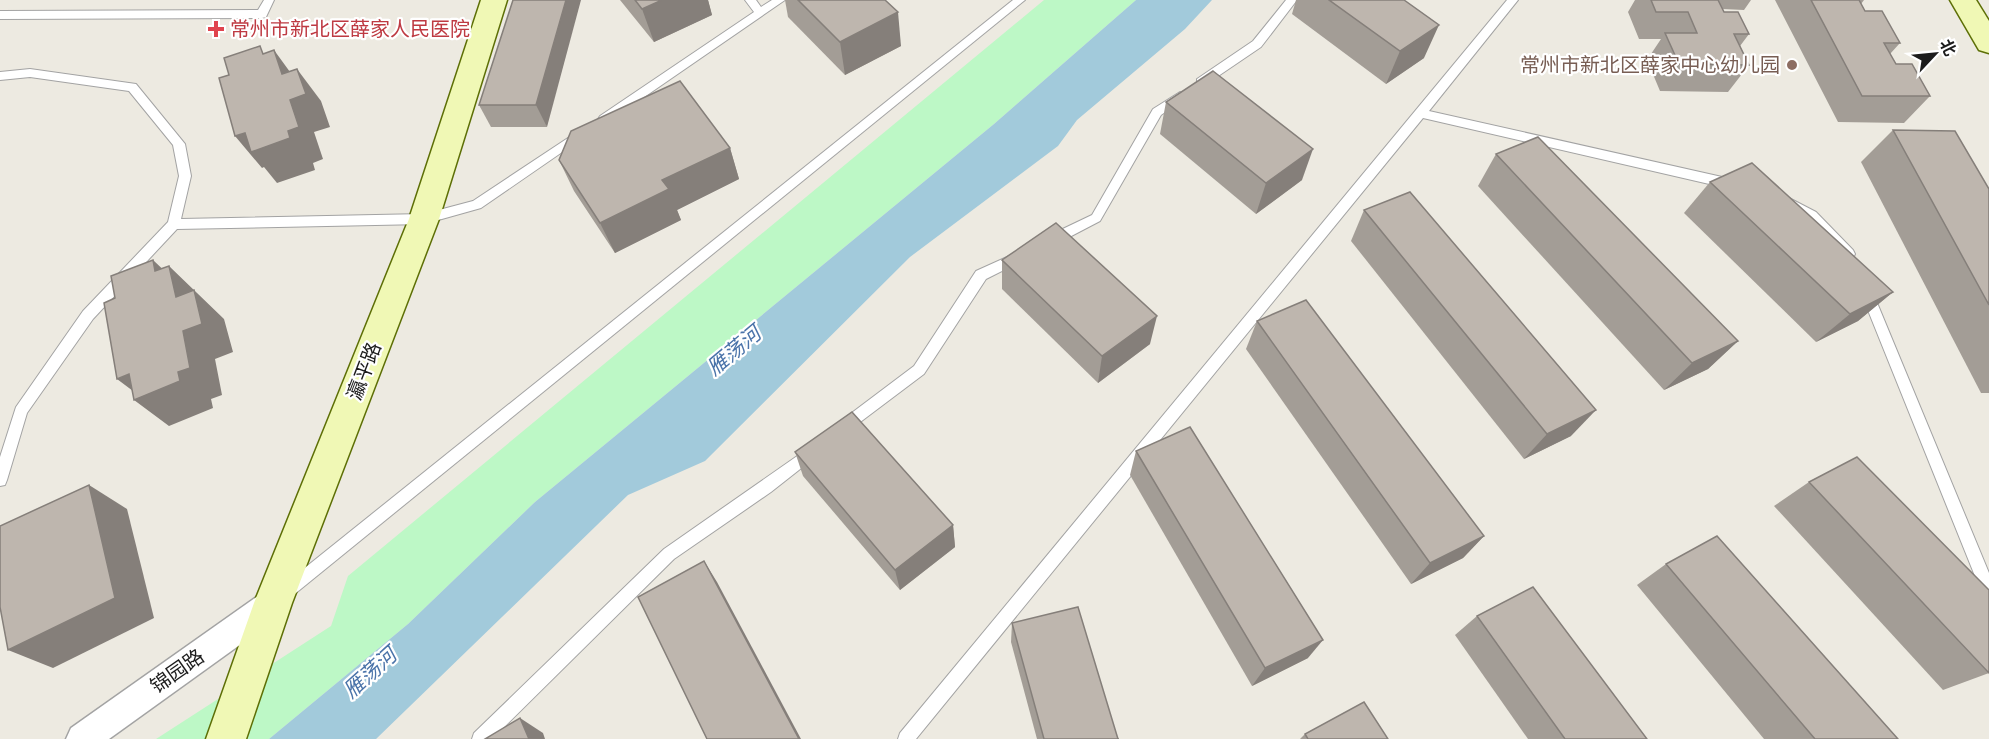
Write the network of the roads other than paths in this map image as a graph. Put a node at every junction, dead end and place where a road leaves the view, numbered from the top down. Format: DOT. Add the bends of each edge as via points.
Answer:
graph roads {
  1 [pos="269,0"];
  2 [pos="494,0"];
  3 [pos="750,0"];
  4 [pos="780,0"];
  5 [pos="1020,0"];
  6 [pos="1292,0"];
  7 [pos="1513,0"];
  8 [pos="1963,0"];
  9 [pos="760,14"];
  10 [pos="0,15"];
  11 [pos="1989,43"];
  12 [pos="0,76"];
  13 [pos="1420,113"];
  14 [pos="1745,187"];
  15 [pos="1777,197"];
  16 [pos="424,219"];
  17 [pos="174,224"];
  18 [pos="0,480"];
  19 [pos="1989,591"];
  20 [pos="273,603"];
  21 [pos="82,739"];
  22 [pos="226,739"];
  23 [pos="480,739"];
  24 [pos="906,739"];
  1 -- 10 [label="lane" via="262,14"];
  2 -- 16 [label="street, 瀛平路"];
  3 -- 9 [label="lane"];
  4 -- 9 [label="lane"];
  5 -- 20 [label="lane"];
  6 -- 23 [label="lane" via="1257,44 1157,112 1096,218 981,275 919,370 766,487 669,554"];
  7 -- 13 [label="lane"];
  8 -- 11 [label="street"];
  9 -- 16 [label="lane" via="477,205"];
  12 -- 17 [label="lane" via="30,73 132,87 179,144 185,176"];
  13 -- 14 [label="lane"];
  13 -- 24 [label="lane"];
  15 -- 19 [label="lane" via="1812,215 1852,257"];
  16 -- 17 [label="lane"];
  16 -- 20 [label="street, 瀛平路"];
  17 -- 18 [label="lane" via="88,315 21,411"];
  20 -- 21 [label="street, 锦园路"];
  20 -- 22 [label="street, 瀛平路"];
}
